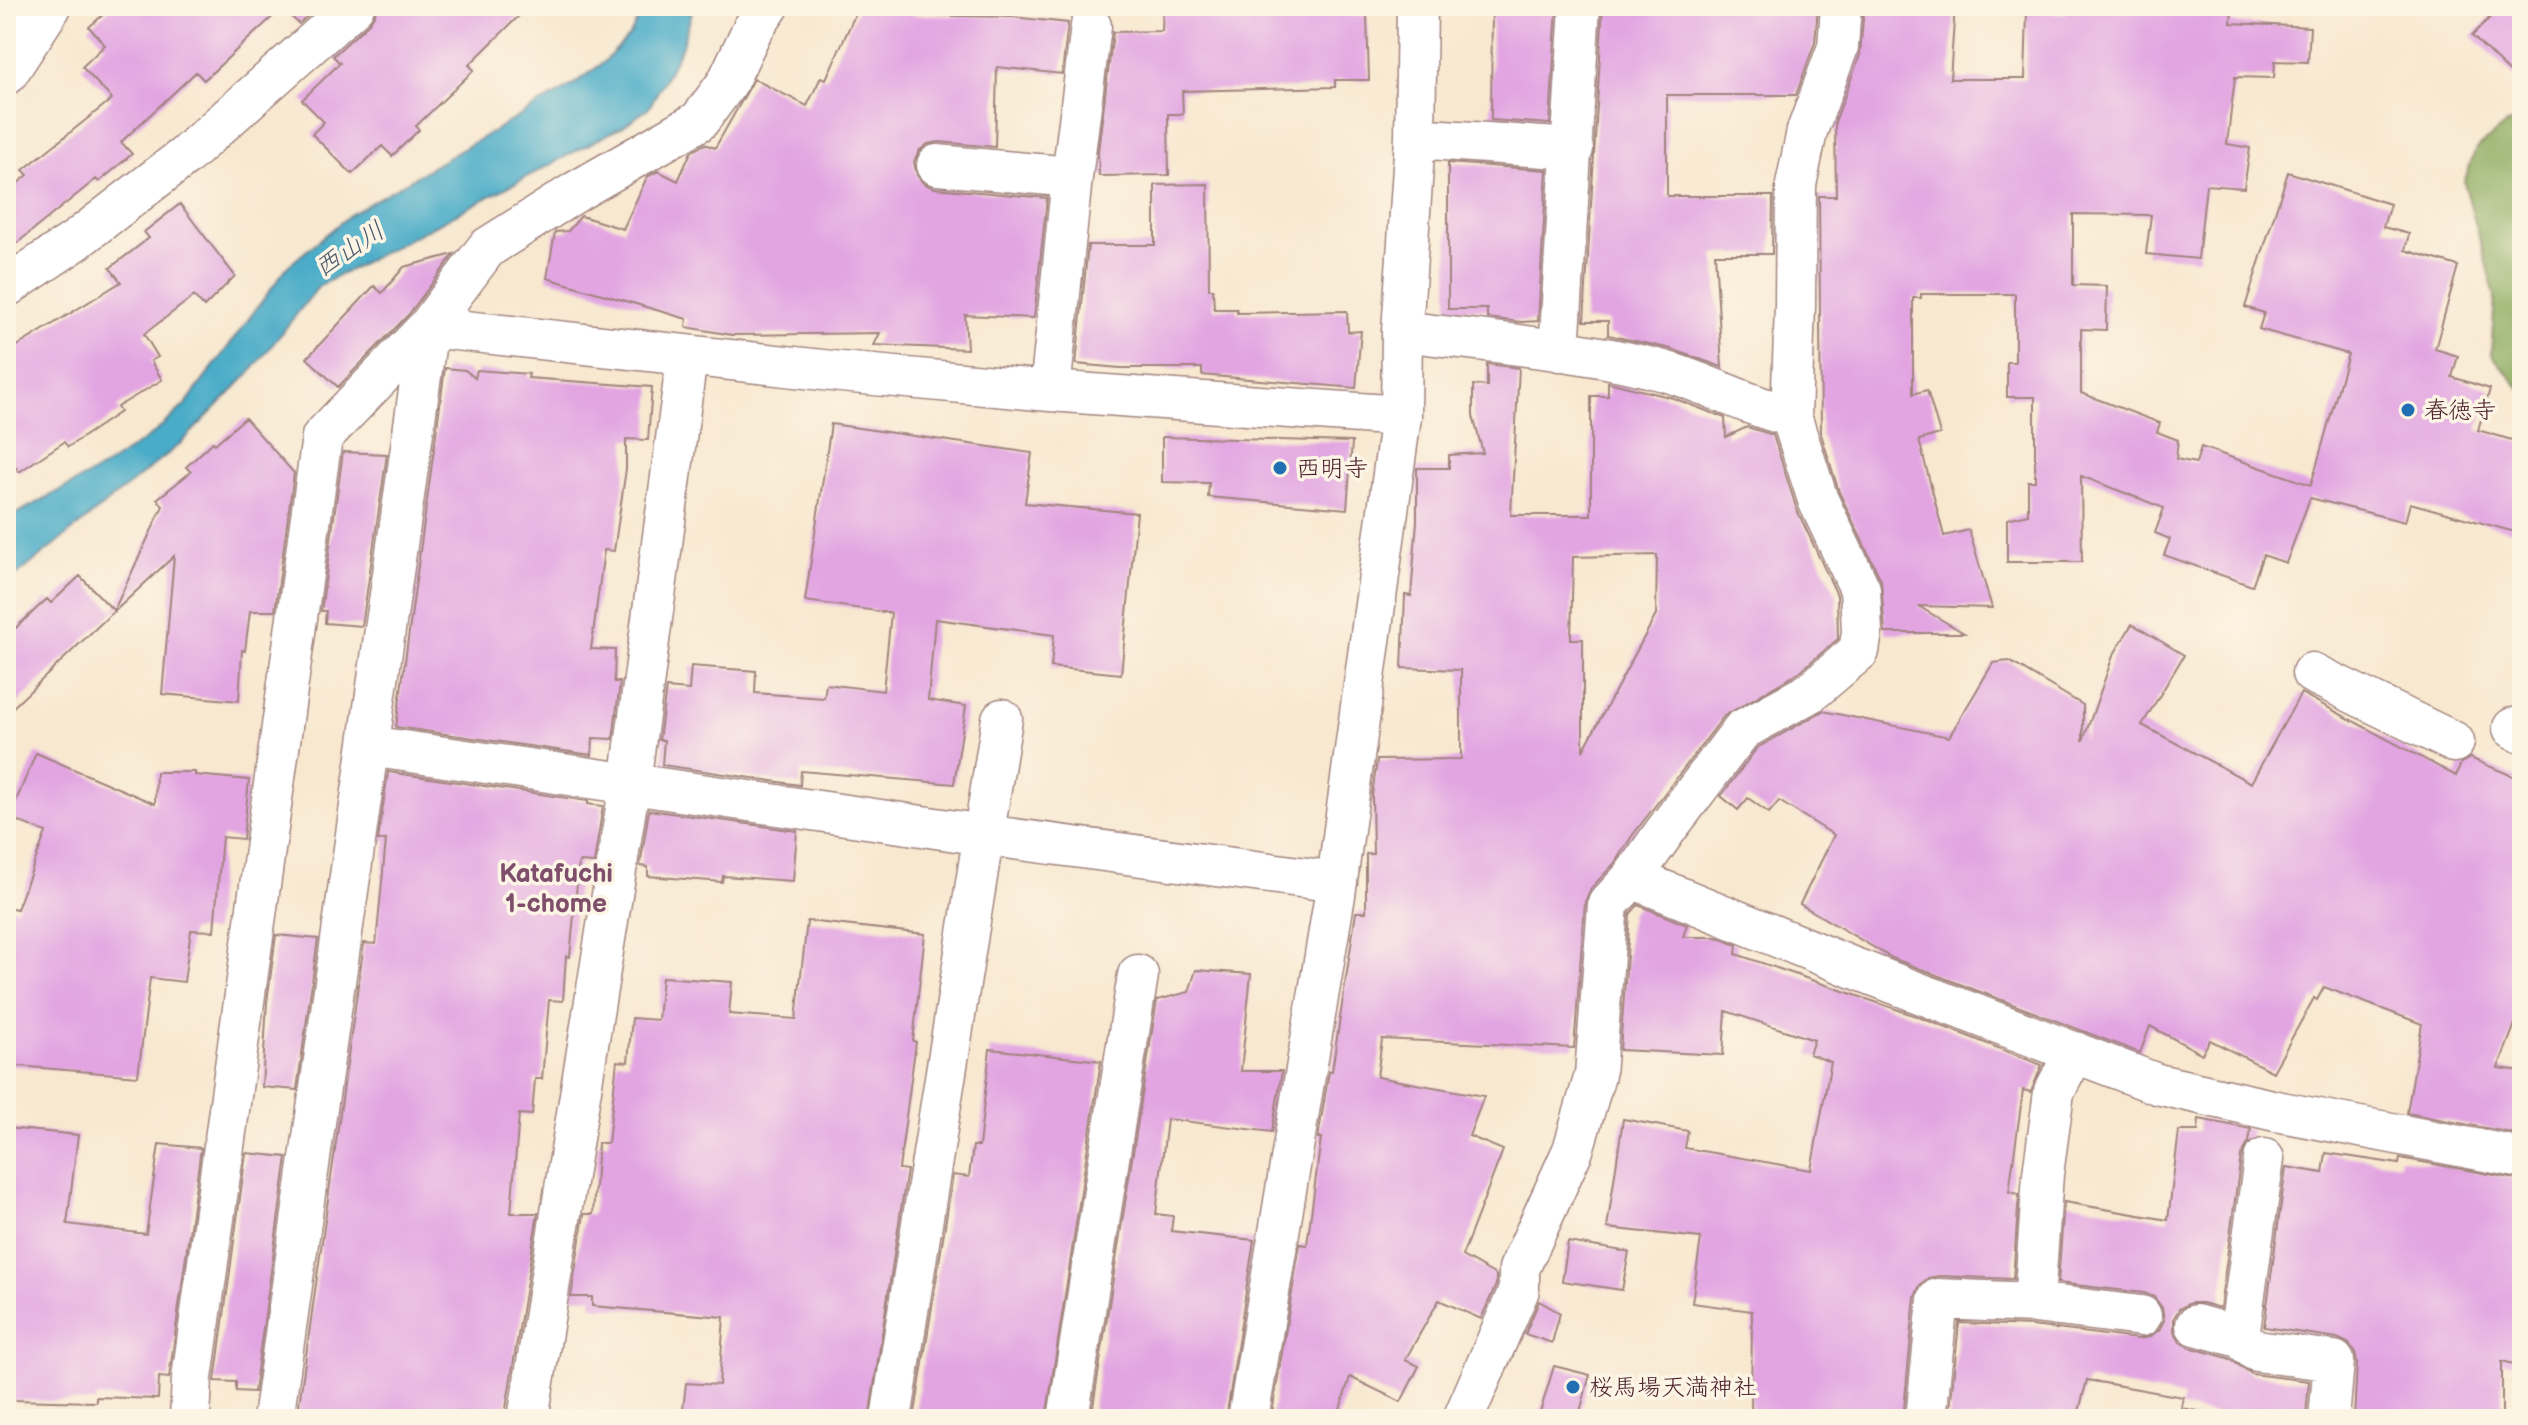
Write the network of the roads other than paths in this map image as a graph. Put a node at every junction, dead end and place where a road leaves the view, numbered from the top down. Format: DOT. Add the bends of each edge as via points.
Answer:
graph roads {
  1 [pos="49,6"];
  2 [pos="354,6"];
  3 [pos="769,6"];
  4 [pos="1417,6"];
  5 [pos="1580,6"];
  6 [pos="1841,6"];
  7 [pos="1091,26"];
  8 [pos="6,72"];
  9 [pos="1415,138"];
  10 [pos="1573,149"];
  11 [pos="937,165"];
  12 [pos="1072,177"];
  13 [pos="6,287"];
  14 [pos="428,327"];
  15 [pos="1402,331"];
  16 [pos="1559,351"];
  17 [pos="687,357"];
  18 [pos="1050,391"];
  19 [pos="1401,416"];
  20 [pos="1791,416"];
  21 [pos="2312,673"];
  22 [pos="1002,719"];
  23 [pos="2454,742"];
  24 [pos="369,746"];
  25 [pos="630,783"];
  26 [pos="984,835"];
  27 [pos="1632,878"];
  28 [pos="1337,882"];
  29 [pos="1138,975"];
  30 [pos="2075,1052"];
  31 [pos="2522,1158"];
  32 [pos="2264,1159"];
  33 [pos="2034,1303"];
  34 [pos="2141,1316"];
  35 [pos="2196,1325"];
  36 [pos="2239,1337"];
  37 [pos="190,1419"];
  38 [pos="273,1419"];
  39 [pos="528,1419"];
  40 [pos="891,1419"];
  41 [pos="1068,1419"];
  42 [pos="1248,1419"];
  43 [pos="1463,1419"];
  44 [pos="1926,1419"];
  45 [pos="2329,1419"];
  1 -- 8 [label="main road"];
  2 -- 13 [label="street" via="185,156"];
  3 -- 14 [label="street" via="727,83 699,121 487,248"];
  4 -- 9 [label="street"];
  5 -- 10 [label="street"];
  6 -- 20 [label="street" via="1838,47 1807,131 1796,185"];
  7 -- 12 [label="street"];
  9 -- 10 [label="street"];
  9 -- 15 [label="street"];
  10 -- 16 [label="street"];
  11 -- 12 [label="street"];
  12 -- 18 [label="street"];
  14 -- 17 [label="street"];
  14 -- 24 [label="street"];
  14 -- 37 [label="street" via="322,437 235,1051"];
  15 -- 16 [label="street"];
  15 -- 19 [label="street"];
  16 -- 20 [label="street" via="1663,371 1758,409"];
  17 -- 18 [label="street"];
  17 -- 25 [label="street"];
  18 -- 19 [label="street"];
  19 -- 28 [label="street"];
  20 -- 27 [label="street" via="1818,500 1860,589 1859,651 1811,692 1742,730"];
  21 -- 23 [label="street"];
  22 -- 26 [label="street"];
  24 -- 25 [label="street"];
  24 -- 38 [label="street"];
  25 -- 26 [label="street"];
  25 -- 39 [label="street"];
  26 -- 28 [label="street"];
  26 -- 40 [label="street"];
  27 -- 30 [label="street"];
  27 -- 43 [label="street" via="1608,904 1595,1075 1573,1150 1519,1269 1519,1290"];
  28 -- 42 [label="street"];
  29 -- 41 [label="street"];
  30 -- 31 [label="street" via="2157,1084"];
  30 -- 33 [label="street" via="2054,1092"];
  32 -- 36 [label="street"];
  33 -- 34 [label="street"];
  33 -- 44 [label="street" via="1938,1299"];
  35 -- 36 [label="street"];
  36 -- 45 [label="street" via="2256,1351 2334,1361"];
}
